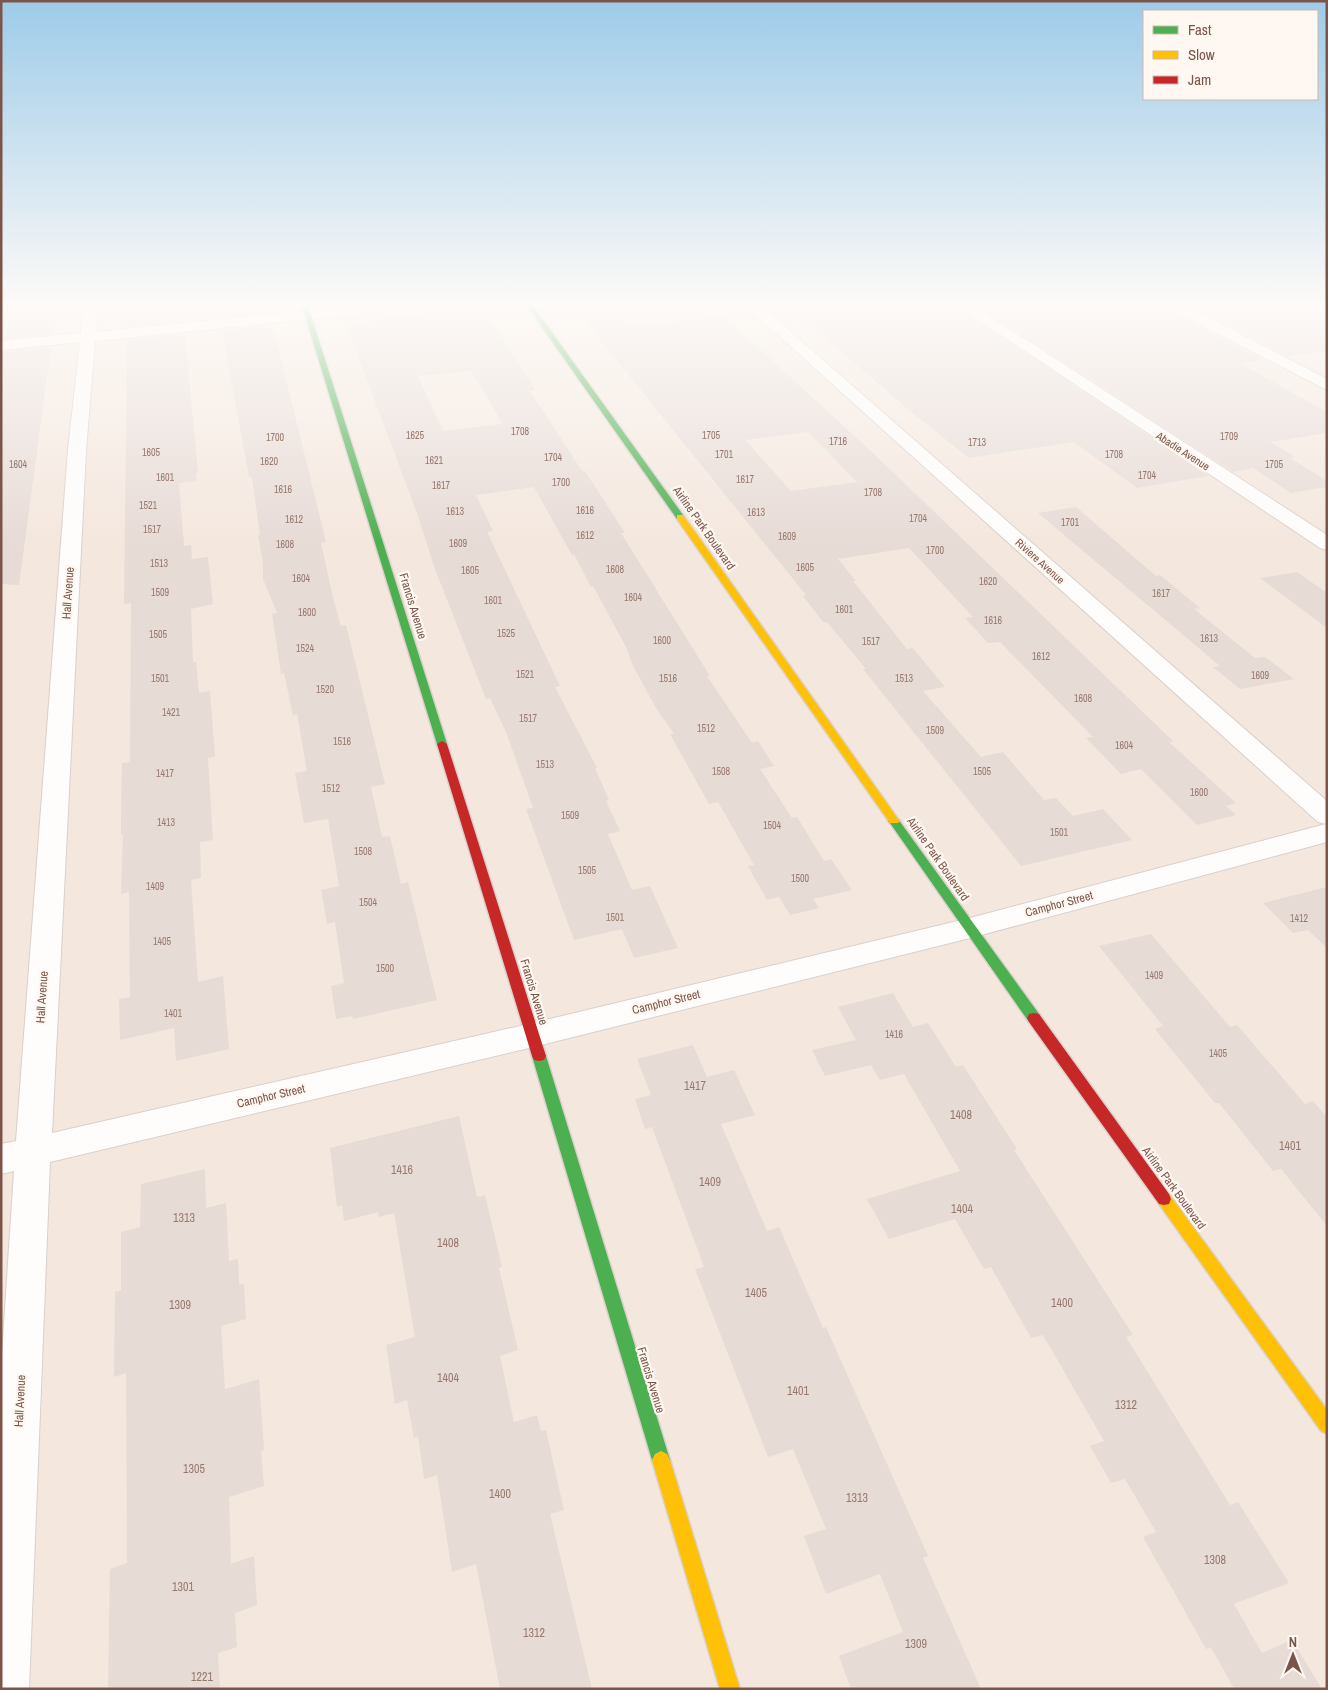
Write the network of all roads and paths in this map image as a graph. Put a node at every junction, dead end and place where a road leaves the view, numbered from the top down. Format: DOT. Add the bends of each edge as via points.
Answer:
graph roads {
  1 [pos="84,385"];
  2 [pos="329,385"];
  3 [pos="586,385"];
  4 [pos="843,385"];
  5 [pos="1085,385"];
  6 [pos="1327,544"];
  7 [pos="1327,816"];
  8 [pos="1327,833"];
  9 [pos="970,928"];
  10 [pos="533,1035"];
  11 [pos="33,1151"];
  12 [pos="1,1159"];
  13 [pos="1327,1425"];
  14 [pos="5,1689"];
  15 [pos="730,1689"];
  1 -- 11 [label="street, Hall Avenue" via="77,450"];
  2 -- 10 [label="street, Francis Avenue"];
  3 -- 9 [label="street, Airline Park Boulevard"];
  4 -- 7 [label="street, Riviere Avenue"];
  5 -- 6 [label="street, Abadie Avenue"];
  8 -- 9 [label="street, Camphor Street"];
  9 -- 10 [label="street, Camphor Street"];
  9 -- 13 [label="street, Airline Park Boulevard"];
  10 -- 11 [label="street, Camphor Street"];
  10 -- 15 [label="street, Francis Avenue"];
  11 -- 12 [label="street, Camphor Street"];
  11 -- 14 [label="street, Hall Avenue"];
}
